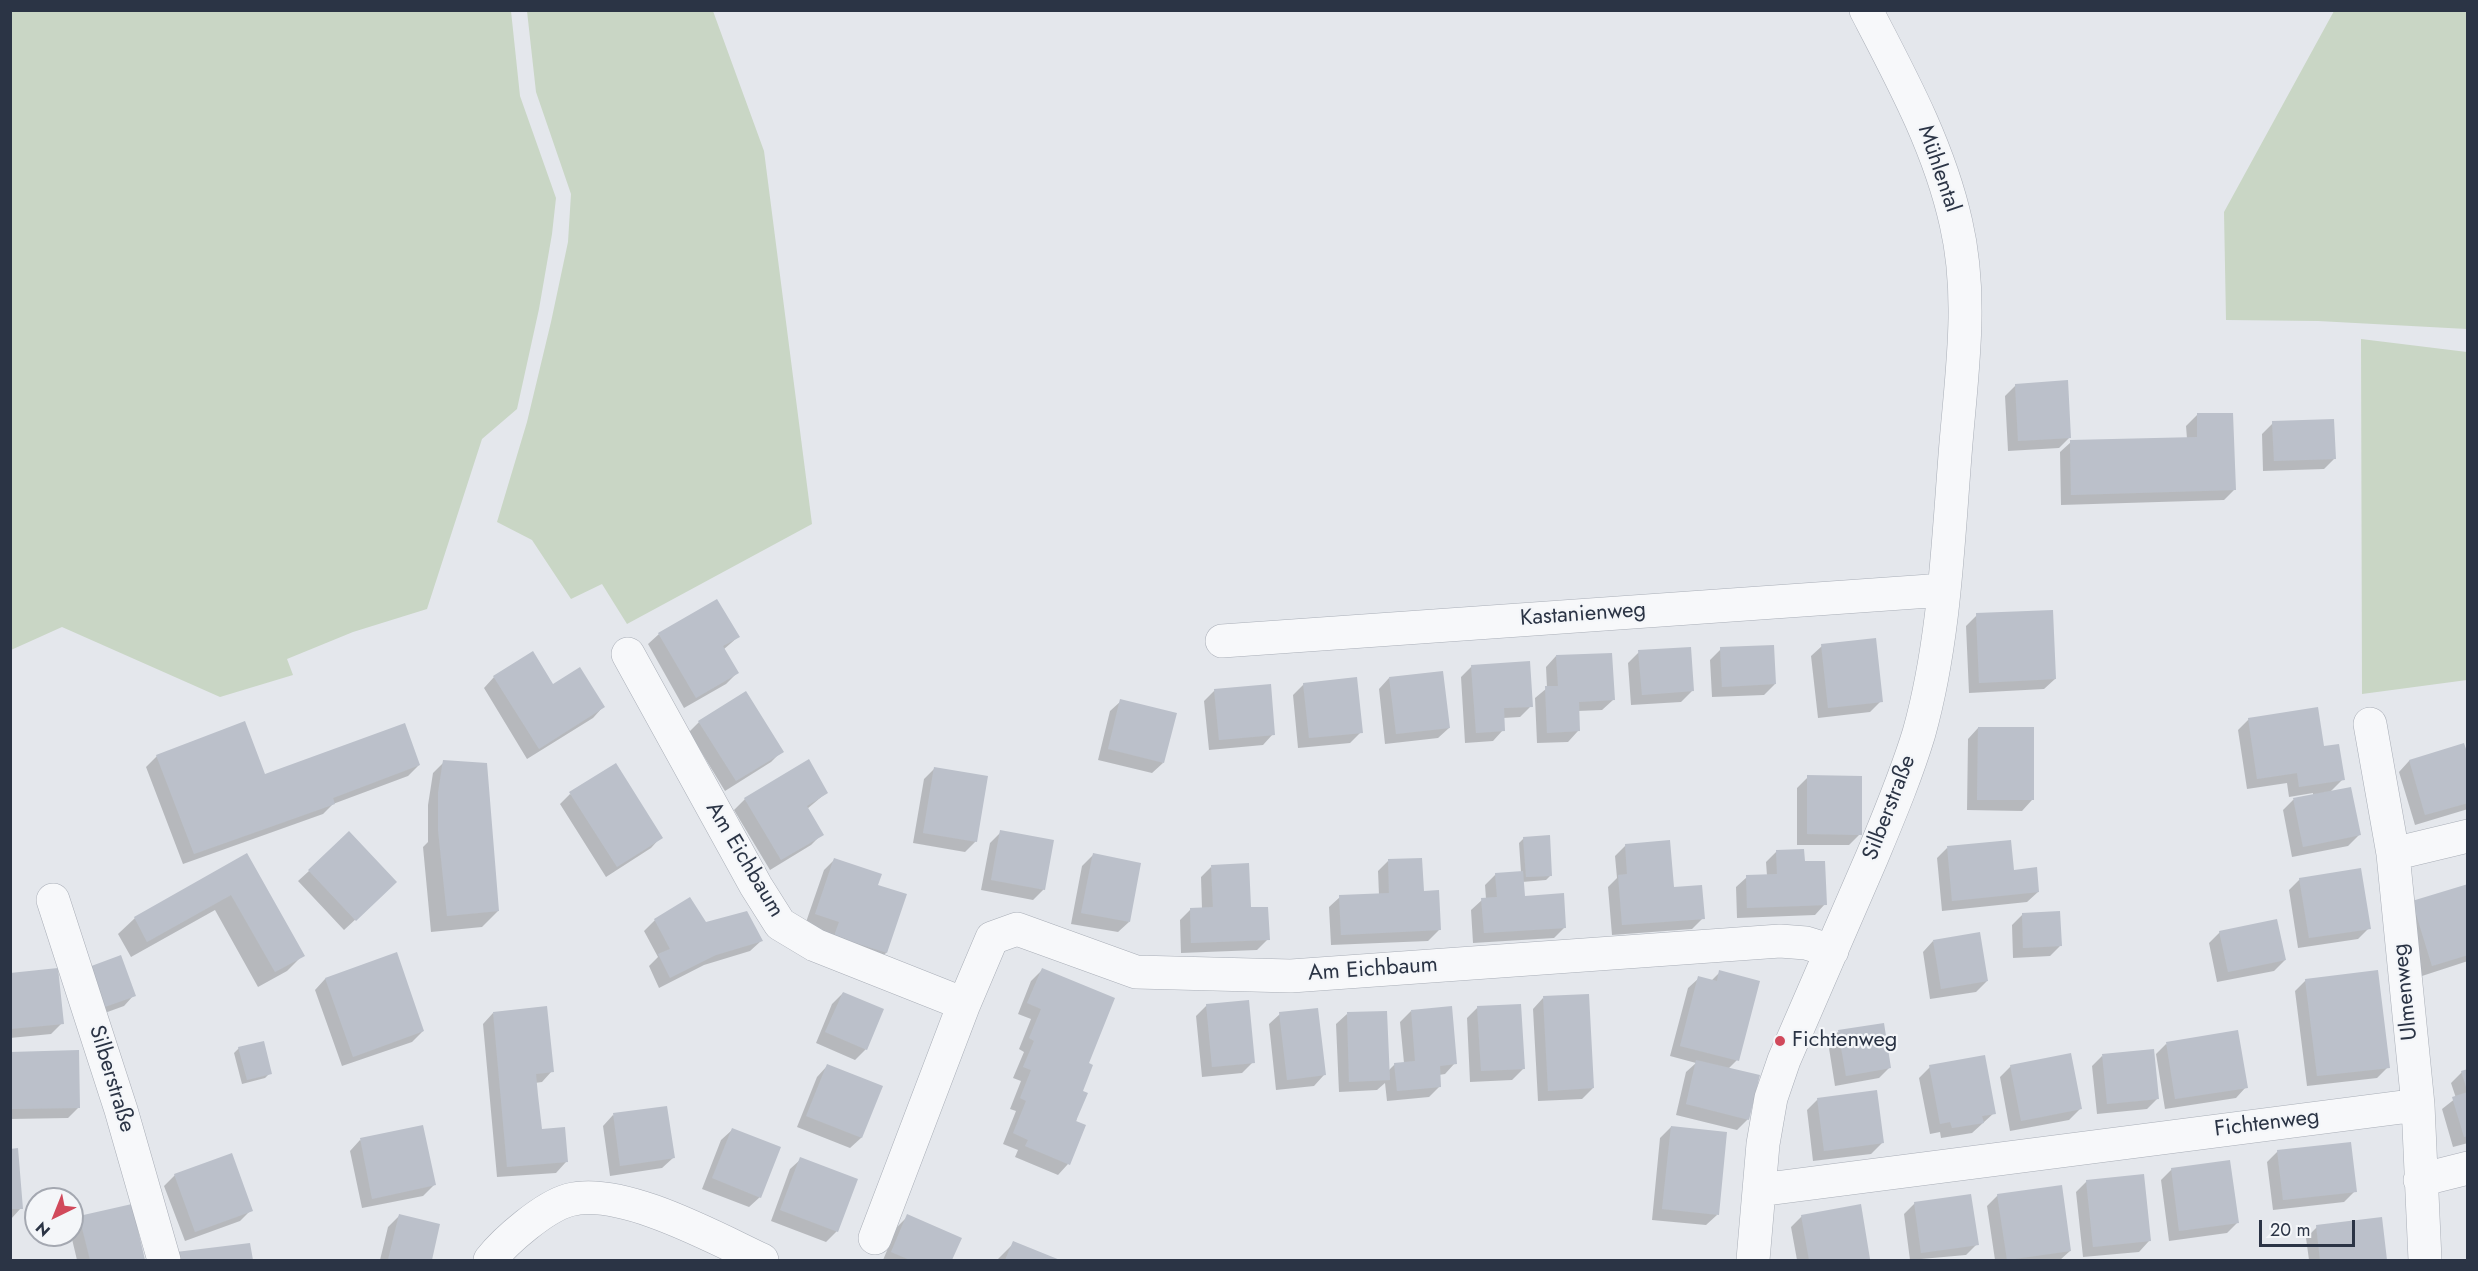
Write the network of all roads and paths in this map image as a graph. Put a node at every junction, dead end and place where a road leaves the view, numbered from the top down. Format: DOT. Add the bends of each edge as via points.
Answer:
graph roads {
  1 [pos="1866,10"];
  2 [pos="1965,340"];
  3 [pos="1944,590"];
  4 [pos="1222,641"];
  5 [pos="628,654"];
  6 [pos="2370,724"];
  7 [pos="2468,836"];
  8 [pos="2393,854"];
  9 [pos="53,900"];
  10 [pos="1832,951"];
  11 [pos="964,1004"];
  12 [pos="2418,1105"];
  13 [pos="2468,1168"];
  14 [pos="2420,1180"];
  15 [pos="1759,1190"];
  16 [pos="875,1238"];
  17 [pos="164,1260"];
  18 [pos="490,1260"];
  19 [pos="762,1260"];
  20 [pos="1753,1260"];
  21 [pos="2425,1260"];
  1 -- 2 [label="street, Mühlental" via="1920,117 1947,189 1962,261"];
  2 -- 3 [label="street, Silberstraße"];
  3 -- 4 [label="street, Kastanienweg"];
  3 -- 10 [label="street, Silberstraße" via="1931,679 1906,775"];
  5 -- 11 [label="street, Am Eichbaum" via="780,924 815,945"];
  6 -- 8 [label="street, Ulmenweg"];
  7 -- 8 [label="street"];
  8 -- 12 [label="street, Ulmenweg"];
  9 -- 17 [label="street, Silberstraße" via="121,1110"];
  10 -- 11 [label="street, Am Eichbaum" via="1780,941 1303,975 1136,972 1017,929 992,938"];
  10 -- 15 [label="street, Silberstraße" via="1771,1098"];
  11 -- 16 [label="street, Am Eichbaum"];
  12 -- 14 [label="street, Ulmenweg"];
  12 -- 15 [label="street, Fichtenweg"];
  13 -- 14 [label="street"];
  14 -- 21 [label="street, Ulmenweg"];
  15 -- 20 [label="street, Silberstraße"];
  18 -- 19 [label="street" via="543,1213 569,1200 603,1199 673,1219"];
}
